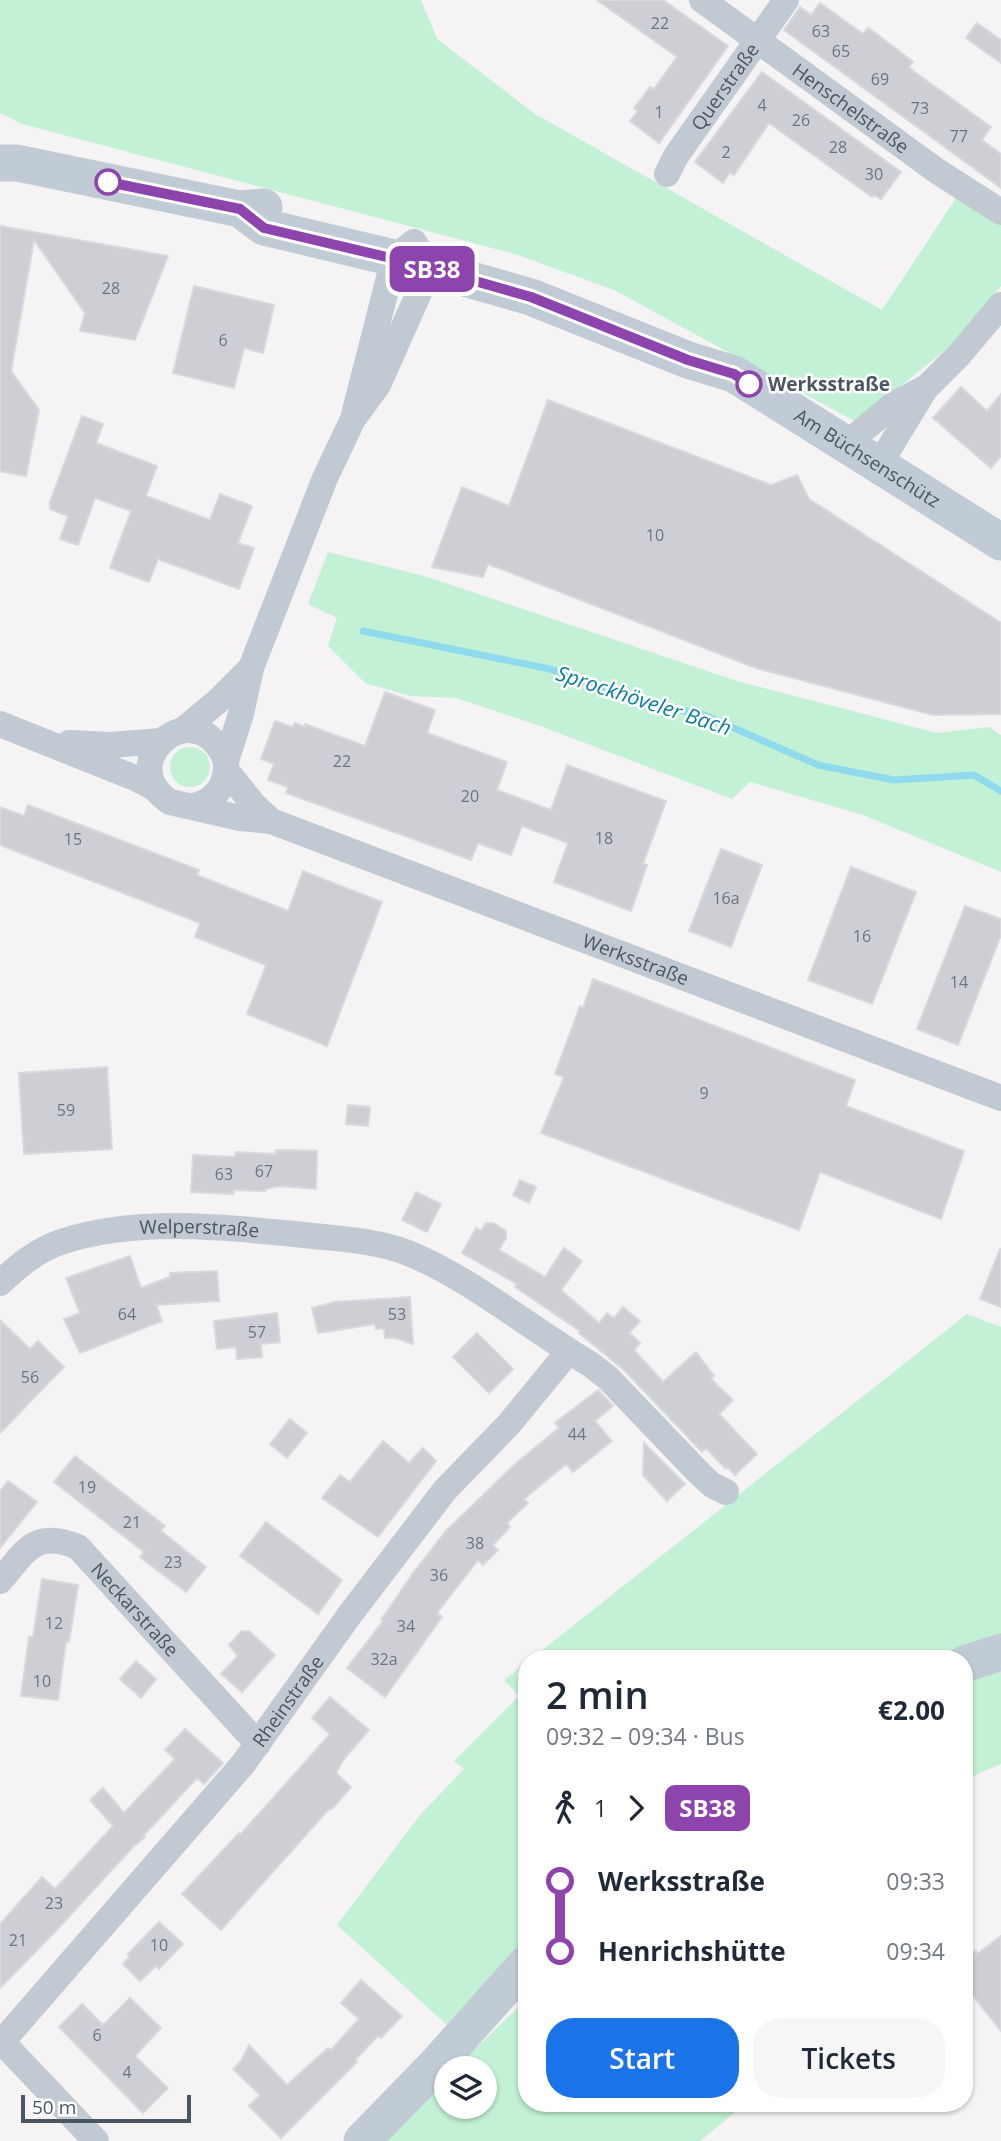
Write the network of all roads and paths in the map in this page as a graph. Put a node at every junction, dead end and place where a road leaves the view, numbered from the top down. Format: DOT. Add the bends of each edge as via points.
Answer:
graph roads {
  1 [pos="702,0"];
  2 [pos="786,0"];
  3 [pos="758,41"];
  4 [pos="4,161"];
  5 [pos="667,174"];
  6 [pos="1001,212"];
  7 [pos="413,256"];
  8 [pos="1001,305"];
  9 [pos="925,389"];
  10 [pos="353,419"];
  11 [pos="846,444"];
  12 [pos="879,464"];
  13 [pos="1001,542"];
  14 [pos="251,668"];
  15 [pos="0,723"];
  16 [pos="172,736"];
  17 [pos="47,742"];
  18 [pos="226,765"];
  19 [pos="156,789"];
  20 [pos="192,806"];
  21 [pos="271,821"];
  22 [pos="1001,1098"];
  23 [pos="0,1283"];
  24 [pos="569,1351"];
  25 [pos="726,1492"];
  26 [pos="0,1581"];
  27 [pos="1001,1652"];
  28 [pos="973,1661"];
  29 [pos="258,1744"];
  30 [pos="518,1973"];
  31 [pos="1,2043"];
  32 [pos="96,2141"];
  33 [pos="362,2141"];
  1 -- 3 [label="street, Henschelstraße"];
  2 -- 3 [label="street, Querstraße"];
  3 -- 5 [label="street, Querstraße"];
  3 -- 6 [label="street, Henschelstraße"];
  4 -- 7 [label="street, Am Büchsenschütz" via="240,209 264,228"];
  7 -- 10 [label="street"];
  7 -- 10 [label="street" via="378,385"];
  7 -- 11 [label="street, Am Büchsenschütz" via="734,374"];
  8 -- 9 [label="street"];
  9 -- 11 [label="street" via="893,405"];
  9 -- 12 [label="street"];
  10 -- 14 [label="street" via="325,478"];
  11 -- 12 [label="street, Am Büchsenschütz"];
  12 -- 13 [label="street, Am Büchsenschütz"];
  14 -- 16 [label="street"];
  14 -- 18 [label="street"];
  15 -- 17 [label="street, Werksstraße"];
  16 -- 17 [label="street, Werksstraße" via="110,745"];
  16 -- 18 [label="street, Werksstraße" via="194,730 205,734 215,741"];
  16 -- 19 [label="street" via="150,761"];
  17 -- 19 [label="street, Werksstraße"];
  18 -- 20 [label="street" via="222,786 214,796"];
  18 -- 21 [label="street, Werksstraße"];
  19 -- 20 [label="street, Werksstraße" via="170,802"];
  20 -- 21 [label="street, Werksstraße"];
  21 -- 22 [label="street, Werksstraße"];
  23 -- 24 [label="street, Welperstraße" via="39,1251 111,1230 141,1227 281,1233 359,1241 409,1253"];
  24 -- 25 [label="street" via="608,1378 701,1475"];
  24 -- 29 [label="street, Rheinstraße" via="509,1424 445,1490"];
  26 -- 29 [label="street, Neckarstraße" via="39,1541 63,1541 78,1547"];
  27 -- 28 [label="street"];
  29 -- 31 [label="street, Rheinstraße"];
  30 -- 33 [label="street"];
  31 -- 32 [label="street"];
}
